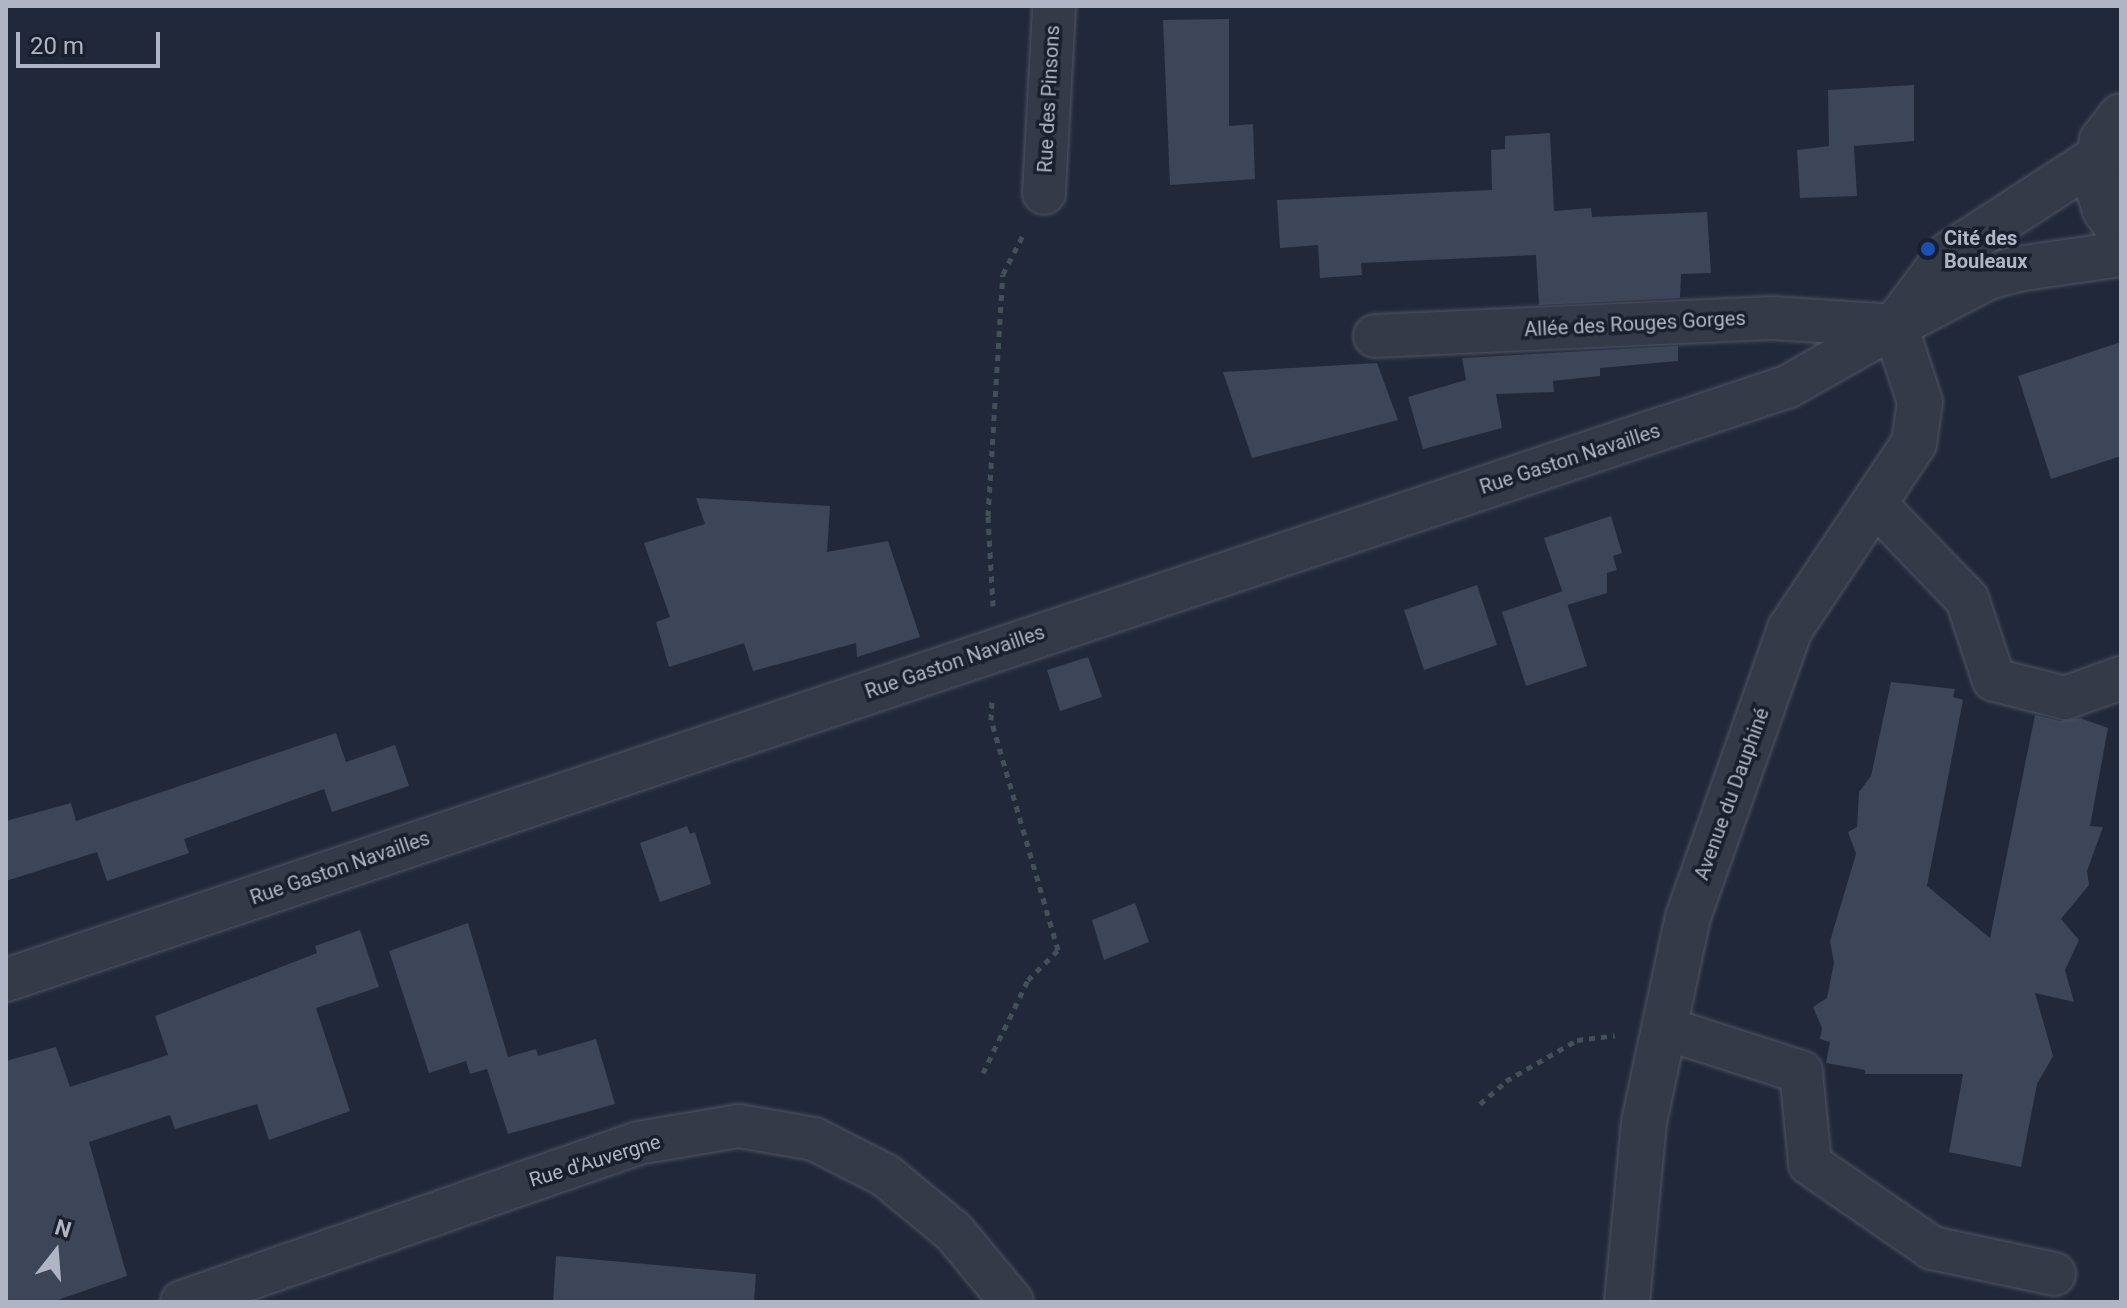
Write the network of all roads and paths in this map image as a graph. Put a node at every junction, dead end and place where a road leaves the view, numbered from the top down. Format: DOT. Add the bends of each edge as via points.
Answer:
graph roads {
  1 [pos="1054,6"];
  2 [pos="2121,116"];
  3 [pos="2099,157"];
  4 [pos="1044,193"];
  5 [pos="2121,232"];
  6 [pos="2121,254"];
  7 [pos="1895,326"];
  8 [pos="1375,336"];
  9 [pos="1875,504"];
  10 [pos="995,648"];
  11 [pos="2121,678"];
  12 [pos="6,980"];
  13 [pos="1664,1028"];
  14 [pos="983,1073"];
  15 [pos="1480,1104"];
  16 [pos="2054,1274"];
  17 [pos="182,1302"];
  18 [pos="1012,1302"];
  19 [pos="1627,1302"];
  1 -- 4 [label="street, Rue des Pinsons"];
  2 -- 3 [label="street" via="2102,140"];
  3 -- 5 [label="street" via="2096,182 2105,210"];
  3 -- 7 [label="street, Rue Gaston Navailles" via="1948,255"];
  4 -- 10 [label="path" via="1003,274 988,516"];
  6 -- 7 [label="street, Rue Gaston Navailles" via="1988,277"];
  7 -- 8 [label="street, Allée des Rouges Gorges" via="1772,318"];
  7 -- 9 [label="street, Avenue du Dauphiné" via="1920,402 1914,443"];
  7 -- 10 [label="street, Rue Gaston Navailles" via="1787,387"];
  9 -- 11 [label="street" via="1967,599 1994,680 2065,698"];
  9 -- 13 [label="street, Avenue du Dauphiné" via="1790,629 1688,917"];
  10 -- 12 [label="street, Rue Gaston Navailles"];
  10 -- 14 [label="path" via="991,720 1058,950 1028,980"];
  13 -- 15 [label="path" via="1577,1040 1506,1081"];
  13 -- 16 [label="street" via="1801,1072 1810,1164 1932,1248"];
  13 -- 19 [label="street, Avenue du Dauphiné" via="1644,1122"];
  17 -- 18 [label="street, Rue d'Auvergne" via="638,1143 739,1126 814,1139 885,1175 954,1232"];
}
